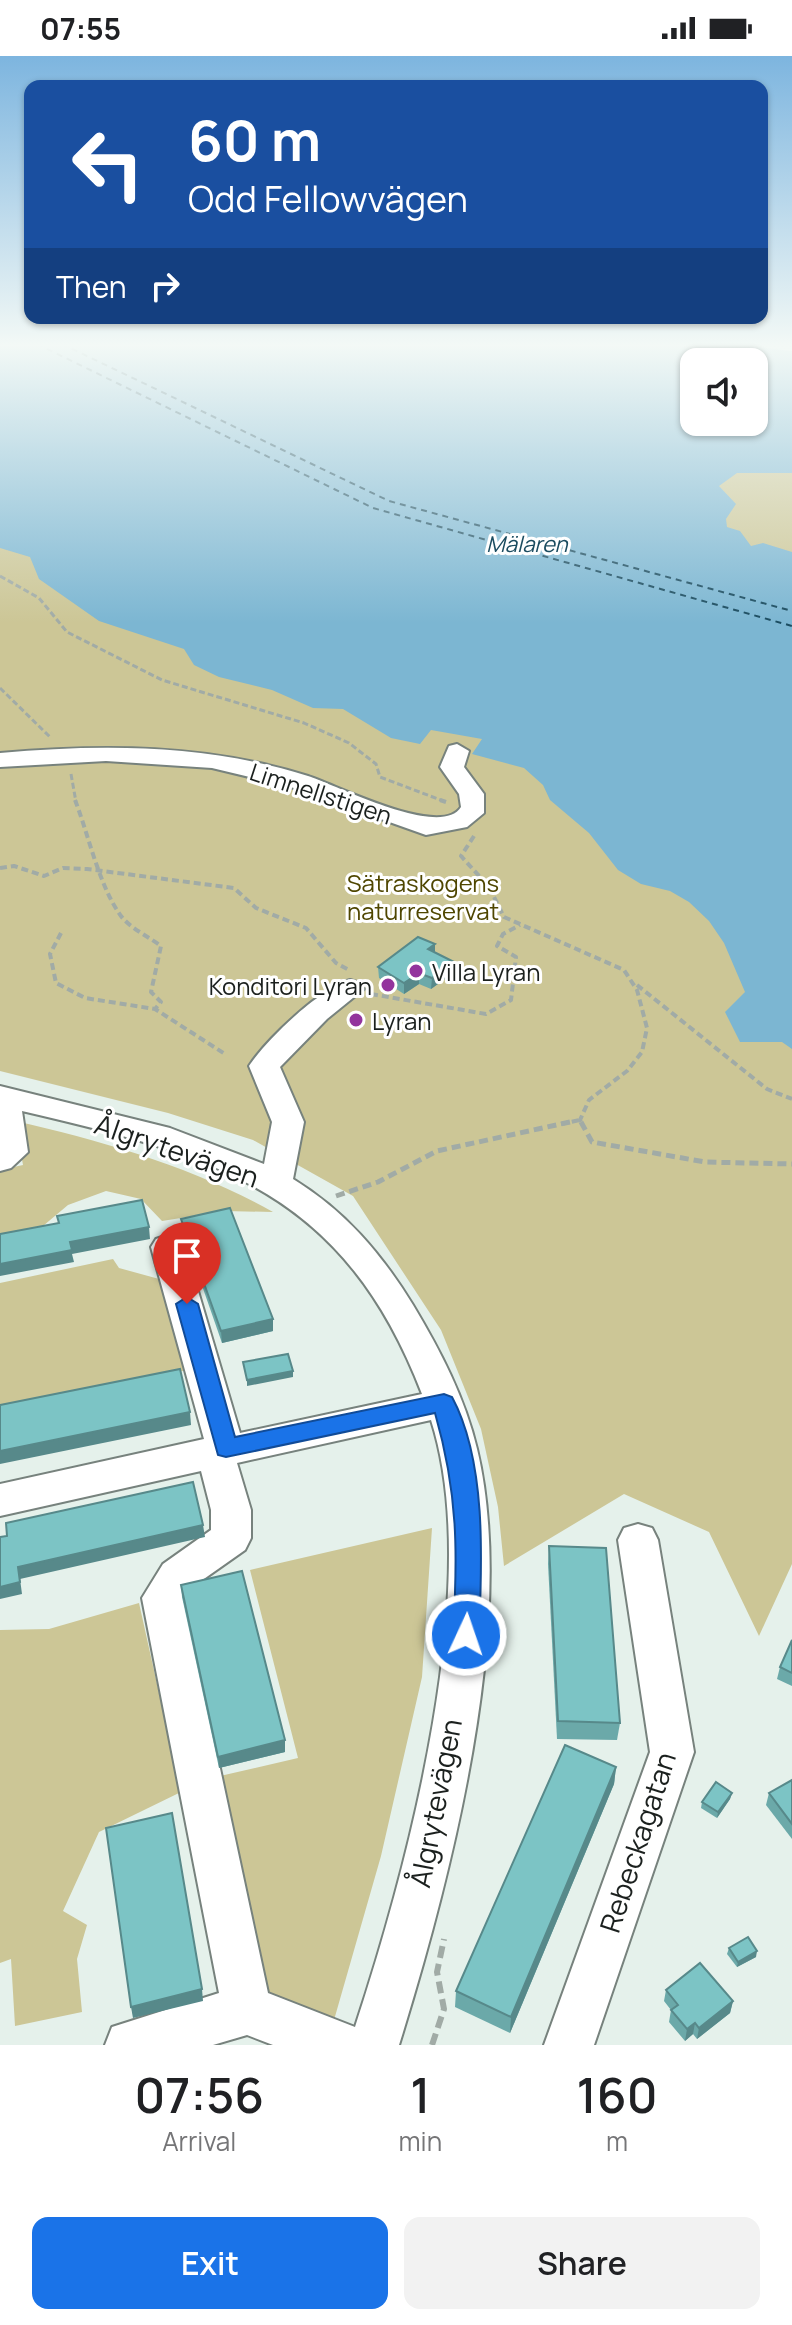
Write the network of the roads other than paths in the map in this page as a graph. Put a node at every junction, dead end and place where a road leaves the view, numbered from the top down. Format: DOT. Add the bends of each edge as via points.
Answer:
graph roads {
  1 [pos="457,751"];
  2 [pos="0,760"];
  3 [pos="350,989"];
  4 [pos="4,1097"];
  5 [pos="0,1160"];
  6 [pos="276,1184"];
  7 [pos="168,1247"];
  8 [pos="444,1403"];
  9 [pos="220,1449"];
  10 [pos="0,1500"];
  11 [pos="638,1540"];
  12 [pos="247,2010"];
  13 [pos="130,2045"];
  14 [pos="337,2045"];
  15 [pos="374,2045"];
  16 [pos="569,2045"];
  1 -- 2 [label="street, Limnellstigen" via="452,767 473,797 473,807 467,818 426,827 277,774 161,756"];
  3 -- 6 [label="street" via="317,1013 264,1066 288,1122"];
  4 -- 5 [label="street, Ålgrytevägen" via="12,1152"];
  4 -- 6 [label="street, Ålgrytevägen" via="168,1140"];
  6 -- 8 [label="street, Ålgrytevägen" via="346,1238 377,1276 414,1336"];
  7 -- 9 [label="street"];
  8 -- 9 [label="street"];
  8 -- 15 [label="street, Ålgrytevägen" via="462,1468 471,1549 466,1635 447,1755 403,1958"];
  9 -- 10 [label="street"];
  9 -- 12 [label="street" via="231,1538 177,1576 163,1598"];
  11 -- 16 [label="street, Rebeckagatan" via="672,1752"];
  12 -- 13 [label="street"];
  12 -- 14 [label="street"];
}
